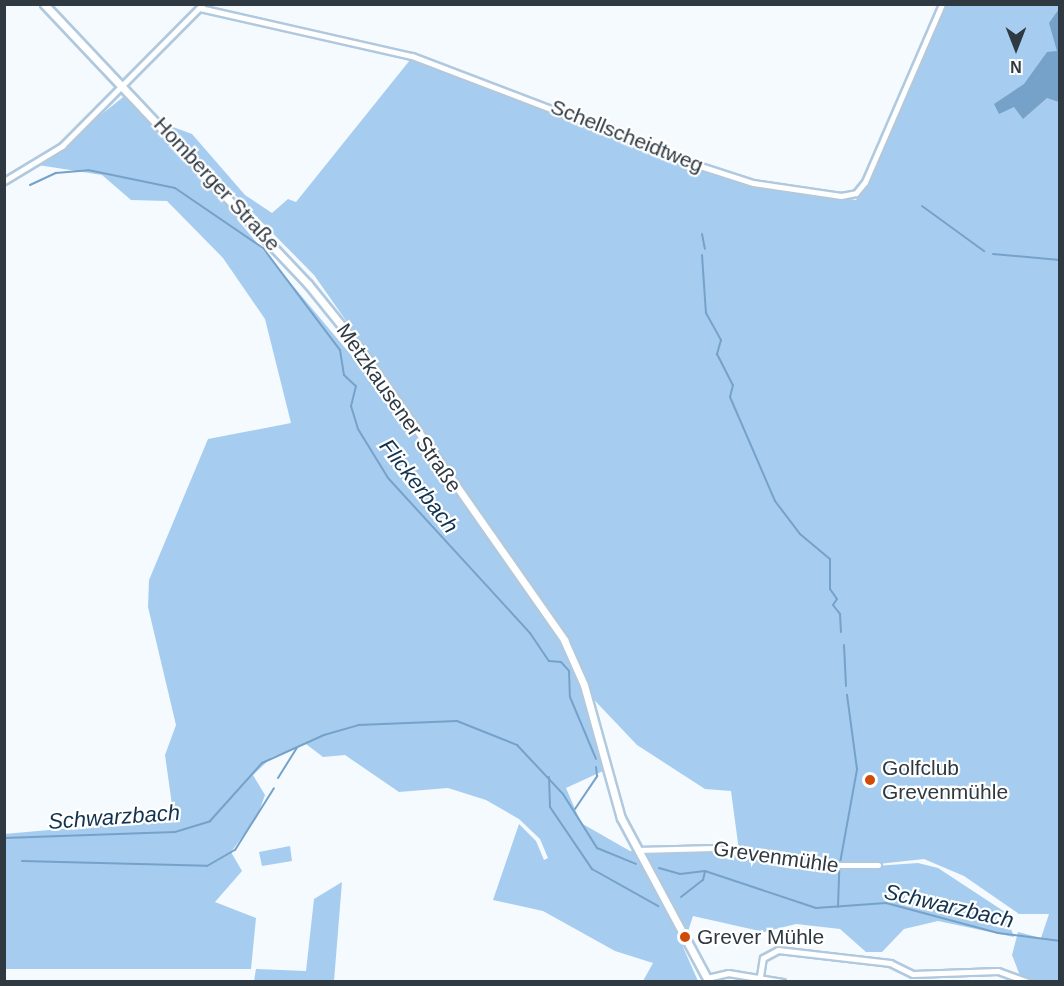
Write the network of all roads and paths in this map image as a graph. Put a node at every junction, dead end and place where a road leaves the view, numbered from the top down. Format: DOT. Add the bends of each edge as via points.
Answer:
graph roads {
  1 [pos="44,4"];
  2 [pos="942,4"];
  3 [pos="202,6"];
  4 [pos="125,85"];
  5 [pos="4,181"];
  6 [pos="308,284"];
  7 [pos="638,850"];
  8 [pos="878,865"];
  9 [pos="760,976"];
  10 [pos="708,980"];
  11 [pos="782,981"];
  12 [pos="1029,981"];
  1 -- 4 [label="main road, Homberger Straße"];
  2 -- 3 [label="street, Schellscheidtweg" via="865,182 856,193 841,196 753,183 412,56"];
  3 -- 4 [label="street"];
  4 -- 5 [label="street" via="62,146"];
  4 -- 6 [label="main road, Homberger Straße"];
  6 -- 7 [label="main road, Metzkausener Straße" via="362,351 564,640 585,685 621,818"];
  7 -- 8 [label="street, Grevenmühle" via="714,848 801,866"];
  7 -- 10 [label="main road, Metzkausener Straße"];
  9 -- 10 [label="street" via="728,973"];
  9 -- 11 [label="street"];
  9 -- 12 [label="street" via="764,958 778,950 890,963 913,974 998,971"];
}
